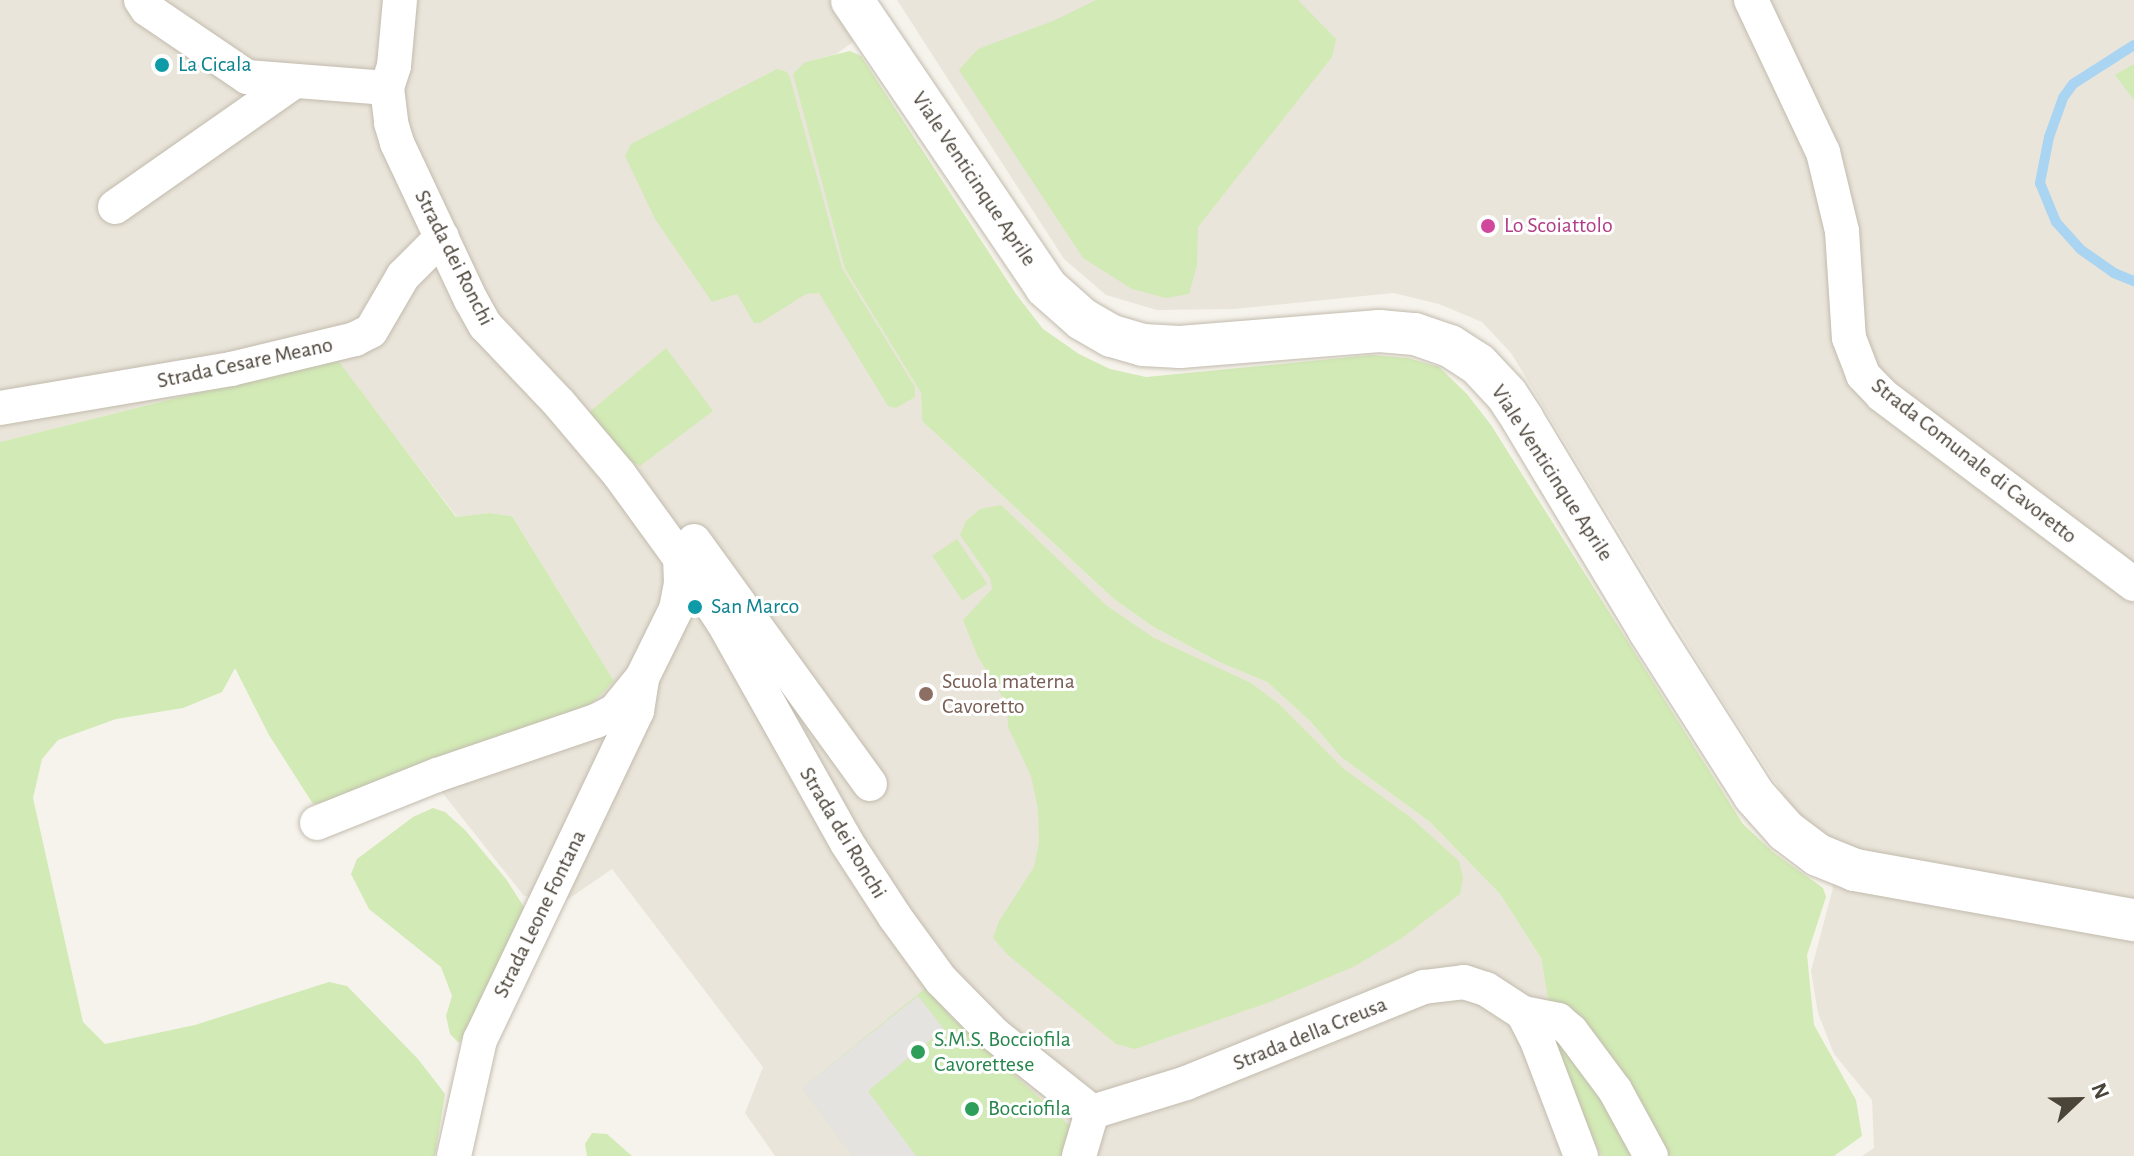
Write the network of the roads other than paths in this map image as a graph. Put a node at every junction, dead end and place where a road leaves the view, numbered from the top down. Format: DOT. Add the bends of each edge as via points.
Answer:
graph roads {
  1 [pos="141,0"];
  2 [pos="400,0"];
  3 [pos="852,0"];
  4 [pos="1751,0"];
  5 [pos="292,83"];
  6 [pos="387,88"];
  7 [pos="115,207"];
  8 [pos="442,237"];
  9 [pos="0,408"];
  10 [pos="619,474"];
  11 [pos="680,558"];
  12 [pos="2134,584"];
  13 [pos="642,678"];
  14 [pos="870,784"];
  15 [pos="317,823"];
  16 [pos="2134,920"];
  17 [pos="1523,1013"];
  18 [pos="1092,1112"];
  19 [pos="1571,1140"];
  20 [pos="454,1156"];
  21 [pos="1079,1156"];
  22 [pos="1581,1156"];
  23 [pos="1651,1156"];
  1 -- 5 [label="street" via="247,77"];
  2 -- 6 [label="street, Strada dei Ronchi"];
  3 -- 16 [label="street, Viale Venticinque Aprile" via="1046,287 1082,319 1143,345 1180,347 1379,331 1415,334 1450,346 1478,364 1507,395 1754,795 1786,831 1818,855 1855,870"];
  4 -- 12 [label="street, Strada Comunale di Cavoretto" via="1823,152 1842,231 1849,338 1863,375 1882,395"];
  5 -- 6 [label="street"];
  5 -- 7 [label="street"];
  6 -- 8 [label="street, Strada dei Ronchi" via="397,143"];
  8 -- 9 [label="street, Strada Cesare Meano" via="403,276 371,331 355,339 231,369"];
  8 -- 10 [label="street, Strada dei Ronchi" via="485,325"];
  10 -- 11 [label="street, Strada dei Ronchi"];
  10 -- 14 [label="street, Strada dei Ronchi" via="644,481 704,552"];
  11 -- 13 [label="street, Strada Leone Fontana" via="676,609"];
  11 -- 18 [label="street, Strada dei Ronchi" via="723,622 847,843 941,980 994,1034"];
  13 -- 15 [label="street, Strada Leone Fontana" via="615,711 596,721"];
  13 -- 20 [label="street, Strada Leone Fontana" via="637,711 610,773 480,1040"];
  17 -- 18 [label="street, Strada della Creusa" via="1486,989 1443,982 1186,1083"];
  17 -- 19 [label="street"];
  17 -- 23 [label="street, Strada della Creusa" via="1558,1020 1571,1031 1615,1090"];
  18 -- 21 [label="street"];
  19 -- 22 [label="street"];
}
